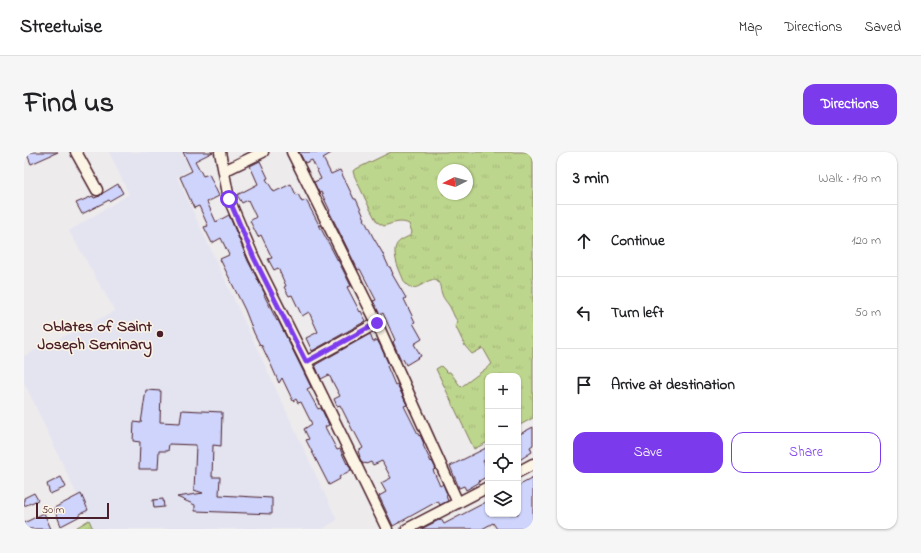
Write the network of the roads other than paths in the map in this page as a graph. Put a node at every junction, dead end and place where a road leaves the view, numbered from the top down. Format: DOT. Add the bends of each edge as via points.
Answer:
graph roads {
  1 [pos="76,152"];
  2 [pos="220,152"];
  3 [pos="263,152"];
  4 [pos="292,152"];
  5 [pos="224,171"];
  6 [pos="97,190"];
  7 [pos="377,323"];
  8 [pos="306,362"];
  9 [pos="533,464"];
  10 [pos="521,470"];
  11 [pos="485,489"];
  12 [pos="458,503"];
  13 [pos="387,529"];
  14 [pos="407,529"];
  1 -- 6 [label="street"];
  2 -- 5 [label="street"];
  3 -- 5 [label="street"];
  4 -- 7 [label="street"];
  5 -- 8 [label="street" via="229,199 254,258"];
  7 -- 8 [label="street"];
  7 -- 12 [label="street"];
  8 -- 13 [label="street"];
  9 -- 10 [label="street"];
  11 -- 12 [label="street"];
  12 -- 14 [label="street"];
}
